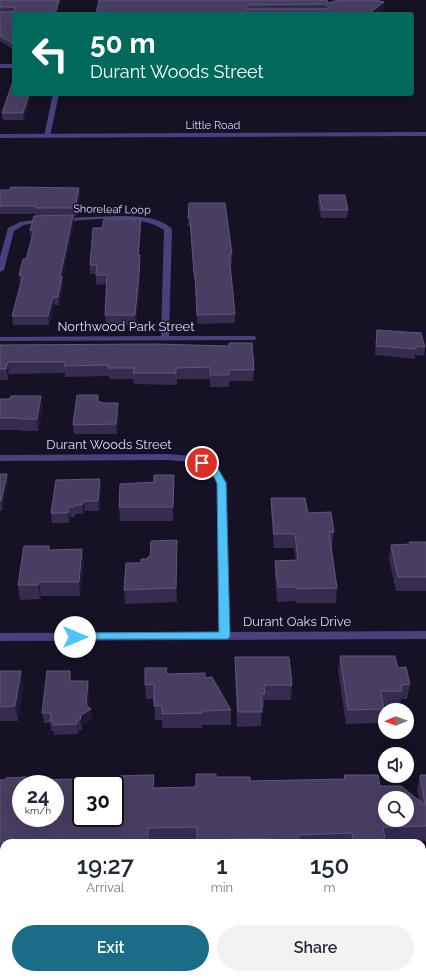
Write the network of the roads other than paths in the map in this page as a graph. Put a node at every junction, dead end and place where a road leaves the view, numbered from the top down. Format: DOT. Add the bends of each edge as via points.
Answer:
graph roads {
  1 [pos="0,66"];
  2 [pos="12,66"];
  3 [pos="56,96"];
  4 [pos="426,134"];
  5 [pos="0,136"];
  6 [pos="47,136"];
  7 [pos="0,270"];
  8 [pos="252,338"];
  9 [pos="0,339"];
  10 [pos="165,339"];
  11 [pos="0,458"];
  12 [pos="426,635"];
  13 [pos="224,636"];
  14 [pos="0,637"];
  1 -- 2 [label="street"];
  3 -- 6 [label="street"];
  4 -- 6 [label="street, Little Road"];
  5 -- 6 [label="street, Little Road"];
  7 -- 10 [label="street, Shoreleaf Loop" via="11,230 22,223 36,220 141,218 163,224 168,229"];
  8 -- 10 [label="street, Northwood Park Street"];
  9 -- 10 [label="street, Northwood Park Street"];
  11 -- 13 [label="street, Durant Woods Street" via="168,457 190,459 213,467 222,483"];
  12 -- 13 [label="street, Durant Oaks Drive"];
  13 -- 14 [label="street, Durant Oaks Drive"];
}
